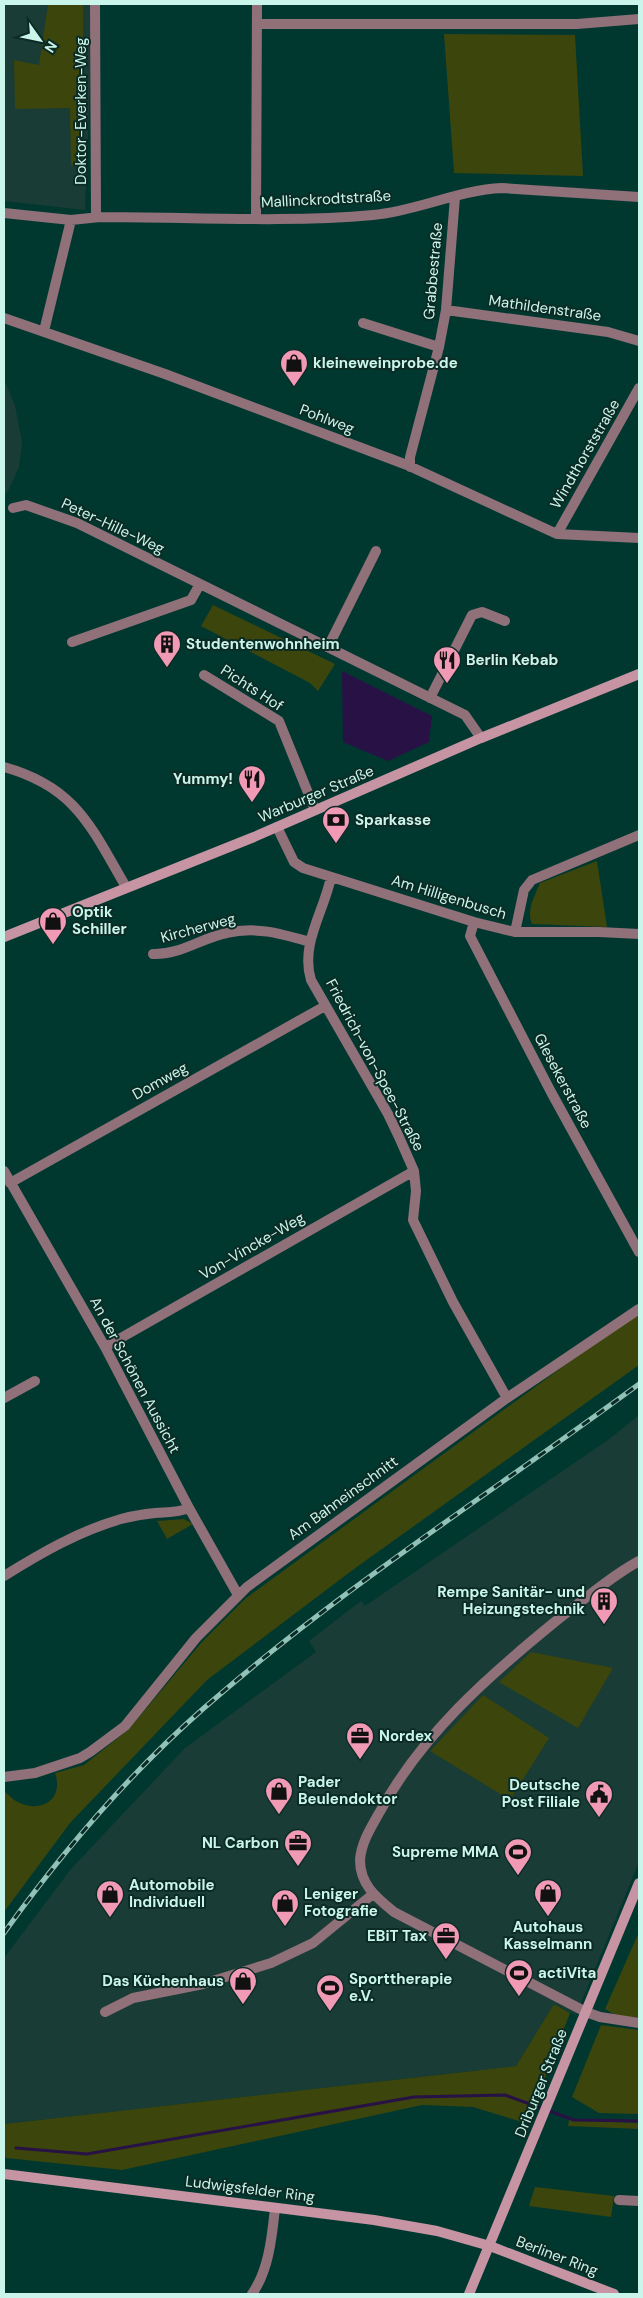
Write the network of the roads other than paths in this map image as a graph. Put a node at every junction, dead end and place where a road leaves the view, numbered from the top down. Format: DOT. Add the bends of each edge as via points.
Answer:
graph roads {
  1 [pos="95,4"];
  2 [pos="257,4"];
  3 [pos="639,19"];
  4 [pos="257,24"];
  5 [pos="454,197"];
  6 [pos="639,197"];
  7 [pos="4,213"];
  8 [pos="96,217"];
  9 [pos="256,218"];
  10 [pos="71,220"];
  11 [pos="446,310"];
  12 [pos="4,318"];
  13 [pos="363,323"];
  14 [pos="44,331"];
  15 [pos="639,341"];
  16 [pos="439,347"];
  17 [pos="639,388"];
  18 [pos="410,467"];
  19 [pos="13,508"];
  20 [pos="557,534"];
  21 [pos="639,538"];
  22 [pos="376,551"];
  23 [pos="200,584"];
  24 [pos="505,622"];
  25 [pos="72,642"];
  26 [pos="328,647"];
  27 [pos="639,674"];
  28 [pos="204,675"];
  29 [pos="430,698"];
  30 [pos="481,738"];
  31 [pos="4,767"];
  32 [pos="315,810"];
  33 [pos="277,827"];
  34 [pos="639,835"];
  35 [pos="332,877"];
  36 [pos="126,887"];
  37 [pos="474,922"];
  38 [pos="515,932"];
  39 [pos="639,934"];
  40 [pos="4,937"];
  41 [pos="310,942"];
  42 [pos="153,954"];
  43 [pos="325,1006"];
  44 [pos="4,1171"];
  45 [pos="414,1171"];
  46 [pos="10,1183"];
  47 [pos="639,1252"];
  48 [pos="639,1309"];
  49 [pos="105,1347"];
  50 [pos="36,1381"];
  51 [pos="4,1398"];
  52 [pos="507,1398"];
  53 [pos="189,1508"];
  54 [pos="639,1561"];
  55 [pos="4,1576"];
  56 [pos="238,1595"];
  57 [pos="4,1777"];
  58 [pos="639,1883"];
  59 [pos="372,1894"];
  60 [pos="105,2012"];
  61 [pos="586,2012"];
  62 [pos="639,2023"];
  63 [pos="4,2174"];
  64 [pos="619,2200"];
  65 [pos="639,2201"];
  66 [pos="275,2208"];
  67 [pos="490,2246"];
  68 [pos="252,2294"];
  69 [pos="469,2294"];
  70 [pos="614,2294"];
  1 -- 8 [label="street, Doktor-Everken-Weg"];
  2 -- 4 [label="street"];
  3 -- 4 [label="street" via="577,24"];
  4 -- 9 [label="street"];
  5 -- 6 [label="street, Mallinckrodtstraße" via="502,188"];
  5 -- 9 [label="street, Mallinckrodtstraße" via="410,210 372,215"];
  5 -- 11 [label="street, Grabbestraße"];
  7 -- 10 [label="street, Mallinckrodtstraße"];
  8 -- 9 [label="street, Mallinckrodtstraße"];
  8 -- 10 [label="street, Mallinckrodtstraße"];
  10 -- 14 [label="street"];
  11 -- 15 [label="street, Mathildenstraße" via="608,332"];
  11 -- 16 [label="street, Grabbestraße"];
  12 -- 14 [label="street, Pohlweg"];
  13 -- 16 [label="street, Grabbestraße"];
  14 -- 18 [label="street, Pohlweg"];
  16 -- 18 [label="street, Grabbestraße"];
  17 -- 20 [label="street, Windthorststraße"];
  18 -- 20 [label="street, Pohlweg"];
  19 -- 23 [label="street, Peter-Hille-Weg" via="26,504 77,523"];
  20 -- 21 [label="street, Pohlweg"];
  22 -- 26 [label="street"];
  23 -- 25 [label="street" via="191,600"];
  23 -- 26 [label="street, Peter-Hille-Weg"];
  24 -- 29 [label="street" via="482,612 472,616"];
  26 -- 29 [label="street, Peter-Hille-Weg"];
  27 -- 30 [label="main road, Warburger Straße"];
  28 -- 32 [label="street, Pichts Hof" via="279,721"];
  29 -- 30 [label="street, Peter-Hille-Weg" via="465,715"];
  30 -- 32 [label="main road, Warburger Straße"];
  31 -- 36 [label="street" via="29,774 73,804 90,825"];
  32 -- 33 [label="main road, Warburger Straße"];
  33 -- 35 [label="street, Am Hilligenbusch" via="294,862"];
  33 -- 36 [label="main road, Warburger Straße"];
  34 -- 38 [label="street" via="532,880 524,890"];
  35 -- 37 [label="street, Am Hilligenbusch"];
  35 -- 41 [label="street, Friedrich-von-Spee-Straße"];
  36 -- 40 [label="main road, Warburger Straße"];
  37 -- 38 [label="street, Am Hilligenbusch"];
  37 -- 47 [label="street, Glesekerstraße" via="470,936"];
  38 -- 39 [label="street, Am Hilligenbusch"];
  41 -- 42 [label="street, Kircherweg" via="273,931 250,930 226,933 168,955"];
  41 -- 43 [label="street, Friedrich-von-Spee-Straße" via="307,967"];
  43 -- 45 [label="street, Friedrich-von-Spee-Straße" via="388,1114"];
  43 -- 46 [label="street, Domweg"];
  44 -- 46 [label="street, An der Schönen Aussicht"];
  45 -- 49 [label="street, Von-Vincke-Weg"];
  45 -- 52 [label="street, Friedrich-von-Spee-Straße" via="413,1220 452,1302"];
  46 -- 49 [label="street, An der Schönen Aussicht"];
  48 -- 52 [label="street, Am Bahneinschnitt"];
  49 -- 53 [label="street, An der Schönen Aussicht"];
  50 -- 51 [label="street"];
  52 -- 56 [label="street, Am Bahneinschnitt"];
  53 -- 55 [label="street" via="180,1512 131,1517 100,1526 50,1549"];
  53 -- 56 [label="street, An der Schönen Aussicht"];
  54 -- 59 [label="street" via="532,1641 460,1705 422,1747 389,1794 366,1837 360,1860"];
  56 -- 57 [label="street, Am Bahneinschnitt" via="196,1638 125,1726 80,1758 35,1773"];
  58 -- 61 [label="main road, Driburger Straße"];
  59 -- 60 [label="street" via="313,1943 271,1963 203,1984 134,1998"];
  59 -- 61 [label="street" via="394,1912"];
  61 -- 62 [label="street"];
  61 -- 67 [label="main road, Driburger Straße"];
  63 -- 66 [label="main road, Ludwigsfelder Ring"];
  64 -- 65 [label="street"];
  66 -- 67 [label="main road, Ludwigsfelder Ring" via="428,2229"];
  66 -- 68 [label="street" via="269,2251"];
  67 -- 69 [label="main road, Driburger Straße"];
  67 -- 70 [label="main road, Berliner Ring"];
}
